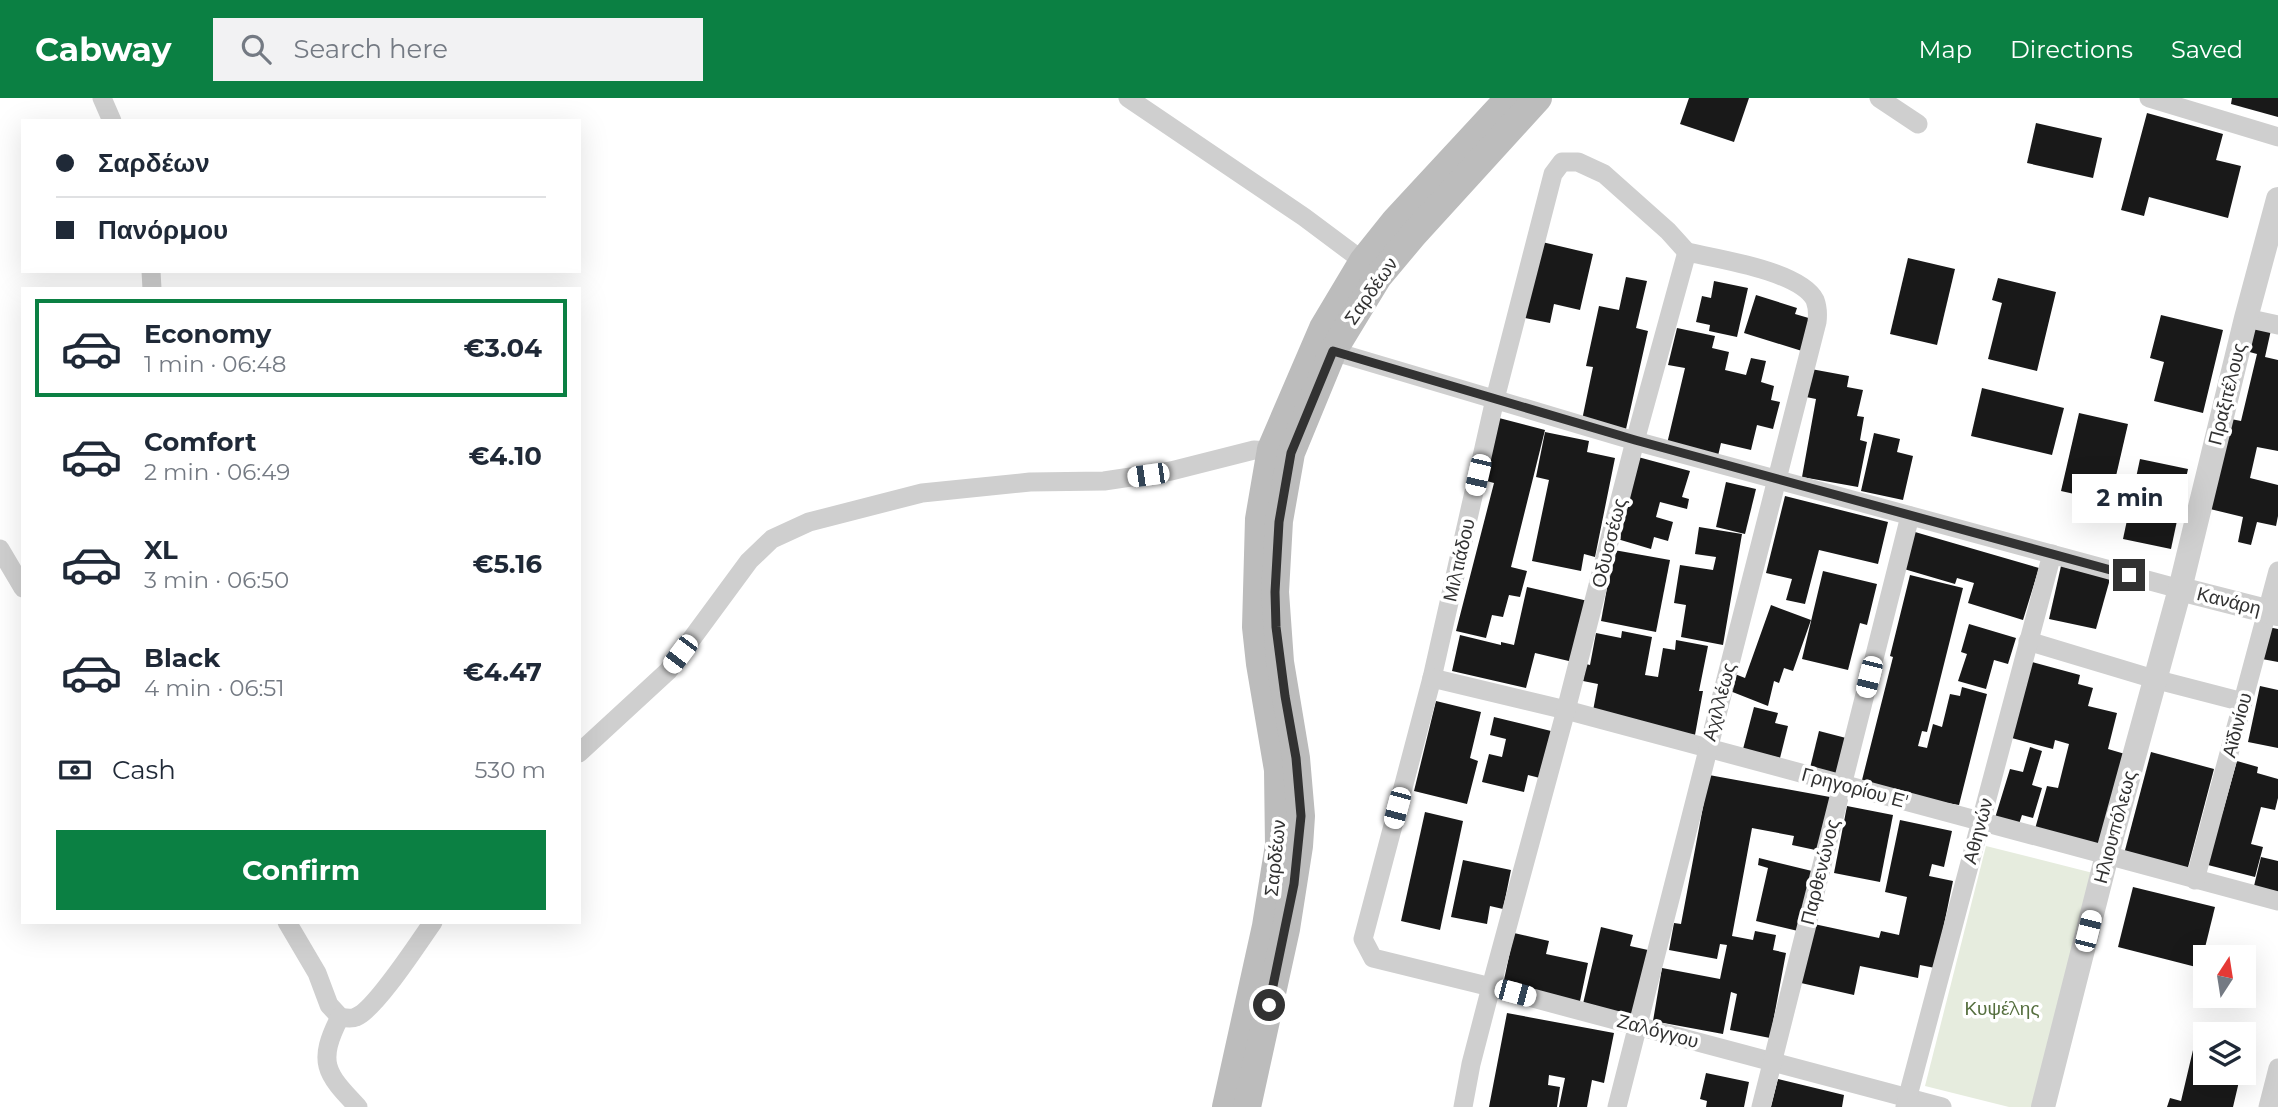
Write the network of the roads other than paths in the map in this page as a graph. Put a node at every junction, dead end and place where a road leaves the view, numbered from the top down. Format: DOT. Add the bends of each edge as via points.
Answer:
graph roads {
  1 [pos="102,98"];
  2 [pos="1128,98"];
  3 [pos="1509,98"];
  4 [pos="1538,98"];
  5 [pos="1879,98"];
  6 [pos="2149,98"];
  7 [pos="2173,102"];
  8 [pos="111,119"];
  9 [pos="1918,124"];
  10 [pos="2278,136"];
  11 [pos="2278,200"];
  12 [pos="1688,252"];
  13 [pos="1363,261"];
  14 [pos="2246,318"];
  15 [pos="2278,325"];
  16 [pos="1323,348"];
  17 [pos="1495,399"];
  18 [pos="1635,440"];
  19 [pos="1281,451"];
  20 [pos="1777,479"];
  21 [pos="1910,516"];
  22 [pos="0,549"];
  23 [pos="2052,554"];
  24 [pos="2278,571"];
  25 [pos="21,586"];
  26 [pos="2180,589"];
  27 [pos="2273,612"];
  28 [pos="2028,640"];
  29 [pos="1432,678"];
  30 [pos="2154,679"];
  31 [pos="2243,702"];
  32 [pos="1566,710"];
  33 [pos="1707,749"];
  34 [pos="581,751"];
  35 [pos="1842,785"];
  36 [pos="1981,822"];
  37 [pos="2107,855"];
  38 [pos="2196,880"];
  39 [pos="2278,901"];
  40 [pos="289,924"];
  41 [pos="431,924"];
  42 [pos="1373,958"];
  43 [pos="1490,987"];
  44 [pos="340,1017"];
  45 [pos="1639,1027"];
  46 [pos="1773,1061"];
  47 [pos="2278,1068"];
  48 [pos="1906,1103"];
  49 [pos="358,1107"];
  50 [pos="1226,1107"];
  51 [pos="1247,1107"];
  52 [pos="1463,1107"];
  53 [pos="1617,1107"];
  54 [pos="1761,1107"];
  55 [pos="1942,1107"];
  56 [pos="2043,1107"];
  57 [pos="2268,1107"];
  1 -- 8 [label="street"];
  2 -- 13 [label="street"];
  3 -- 13 [label="main road, Σαρδέων"];
  4 -- 16 [label="main road, Σαρδέων" via="1387,265 1353,315"];
  5 -- 9 [label="street"];
  6 -- 7 [label="street"];
  7 -- 10 [label="street"];
  11 -- 14 [label="street, Πραξιτέλους"];
  12 -- 17 [label="street, Μιλτιάδου" via="1604,174 1577,162 1562,162 1553,173"];
  12 -- 18 [label="street, Οδυσσέως"];
  12 -- 20 [label="street, Αχιλλέως" via="1783,276 1814,298 1817,322"];
  13 -- 16 [label="main road, Σαρδέων" via="1332,310"];
  14 -- 15 [label="street"];
  14 -- 26 [label="street, Πραξιτέλους"];
  16 -- 17 [label="street"];
  16 -- 19 [label="main road, Σαρδέων"];
  17 -- 18 [label="street"];
  17 -- 29 [label="street, Μιλτιάδου"];
  18 -- 20 [label="street"];
  18 -- 32 [label="street, Οδυσσέως"];
  19 -- 34 [label="street" via="1254,450 1171,471 1104,481 1030,482 922,494 809,522 772,539 749,561 668,671"];
  19 -- 50 [label="main road, Σαρδέων" via="1259,519 1256,627 1278,771 1279,845"];
  19 -- 51 [label="main road, Σαρδέων" via="1275,592 1301,816 1286,929"];
  20 -- 21 [label="street"];
  20 -- 33 [label="street, Αχιλλέως"];
  21 -- 23 [label="street"];
  21 -- 35 [label="street, Παρθενώνος"];
  22 -- 25 [label="street"];
  23 -- 26 [label="street"];
  23 -- 28 [label="street, Αθηνών"];
  24 -- 27 [label="street, Αϊδινίου"];
  26 -- 27 [label="street, Κανάρη"];
  26 -- 30 [label="street, Ηλιουπόλεως"];
  27 -- 31 [label="street, Αϊδινίου"];
  28 -- 30 [label="street"];
  28 -- 36 [label="street, Αθηνών"];
  29 -- 32 [label="street, Γρηγορίου Ε'"];
  29 -- 42 [label="street, Μιλτιάδου" via="1363,939"];
  30 -- 31 [label="street"];
  30 -- 37 [label="street, Ηλιουπόλεως"];
  31 -- 38 [label="street, Αϊδινίου"];
  32 -- 33 [label="street, Γρηγορίου Ε'"];
  32 -- 43 [label="street, Οδυσσέως"];
  33 -- 35 [label="street, Γρηγορίου Ε'"];
  33 -- 45 [label="street, Αχιλλέως"];
  35 -- 36 [label="street, Γρηγορίου Ε'"];
  35 -- 46 [label="street, Παρθενώνος"];
  36 -- 37 [label="street, Γρηγορίου Ε'"];
  36 -- 48 [label="street, Αθηνών"];
  37 -- 38 [label="street, Γρηγορίου Ε'"];
  37 -- 56 [label="street, Ηλιουπόλεως"];
  38 -- 39 [label="street, Γρηγορίου Ε'"];
  40 -- 44 [label="street" via="329,1005"];
  41 -- 44 [label="street" via="365,1012 355,1018"];
  42 -- 43 [label="street, Ζαλόγγου"];
  43 -- 45 [label="street, Ζαλόγγου"];
  43 -- 52 [label="street, Οδυσσέως"];
  44 -- 49 [label="street" via="329,1039 326,1068"];
  45 -- 46 [label="street, Ζαλόγγου"];
  45 -- 53 [label="street, Αχιλλέως"];
  46 -- 48 [label="street, Ζαλόγγου"];
  46 -- 54 [label="street, Παρθενώνος"];
  47 -- 57 [label="street"];
  48 -- 55 [label="street, Ζαλόγγου"];
}
